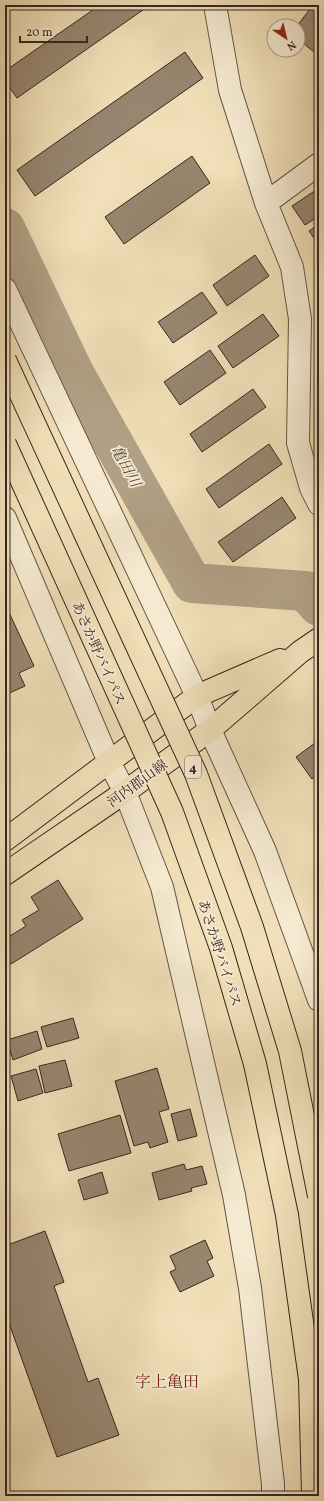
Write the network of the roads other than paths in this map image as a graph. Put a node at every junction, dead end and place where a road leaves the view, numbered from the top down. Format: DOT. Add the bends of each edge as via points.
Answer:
graph roads {
  1 [pos="215,5"];
  2 [pos="319,164"];
  3 [pos="266,203"];
  4 [pos="5,289"];
  5 [pos="5,360"];
  6 [pos="5,444"];
  7 [pos="319,504"];
  8 [pos="6,523"];
  9 [pos="313,644"];
  10 [pos="196,696"];
  11 [pos="210,730"];
  12 [pos="109,762"];
  13 [pos="125,792"];
  14 [pos="5,840"];
  15 [pos="5,874"];
  16 [pos="319,1000"];
  17 [pos="319,1196"];
  18 [pos="273,1496"];
  19 [pos="313,1496"];
  1 -- 3 [label="street" via="230,90"];
  2 -- 3 [label="street"];
  3 -- 7 [label="street" via="292,267 300,319 298,443 311,488"];
  4 -- 10 [label="street"];
  5 -- 17 [label="main road, 4, bridge" via="196,774 252,927 290,1051"];
  6 -- 19 [label="main road, あさか野バイパス, bridge" via="172,812 221,948 255,1064 286,1215 310,1380"];
  8 -- 12 [label="street"];
  9 -- 10 [label="main road, 河内郡山線"];
  9 -- 11 [label="main road, 河内郡山線"];
  10 -- 11 [label="street"];
  10 -- 12 [label="main road, 河内郡山線"];
  11 -- 13 [label="main road, 河内郡山線"];
  11 -- 16 [label="street" via="265,851"];
  12 -- 13 [label="street"];
  12 -- 14 [label="main road, 河内郡山線"];
  13 -- 15 [label="main road, 河内郡山線"];
  13 -- 18 [label="street" via="162,887 234,1195 250,1288"];
}
